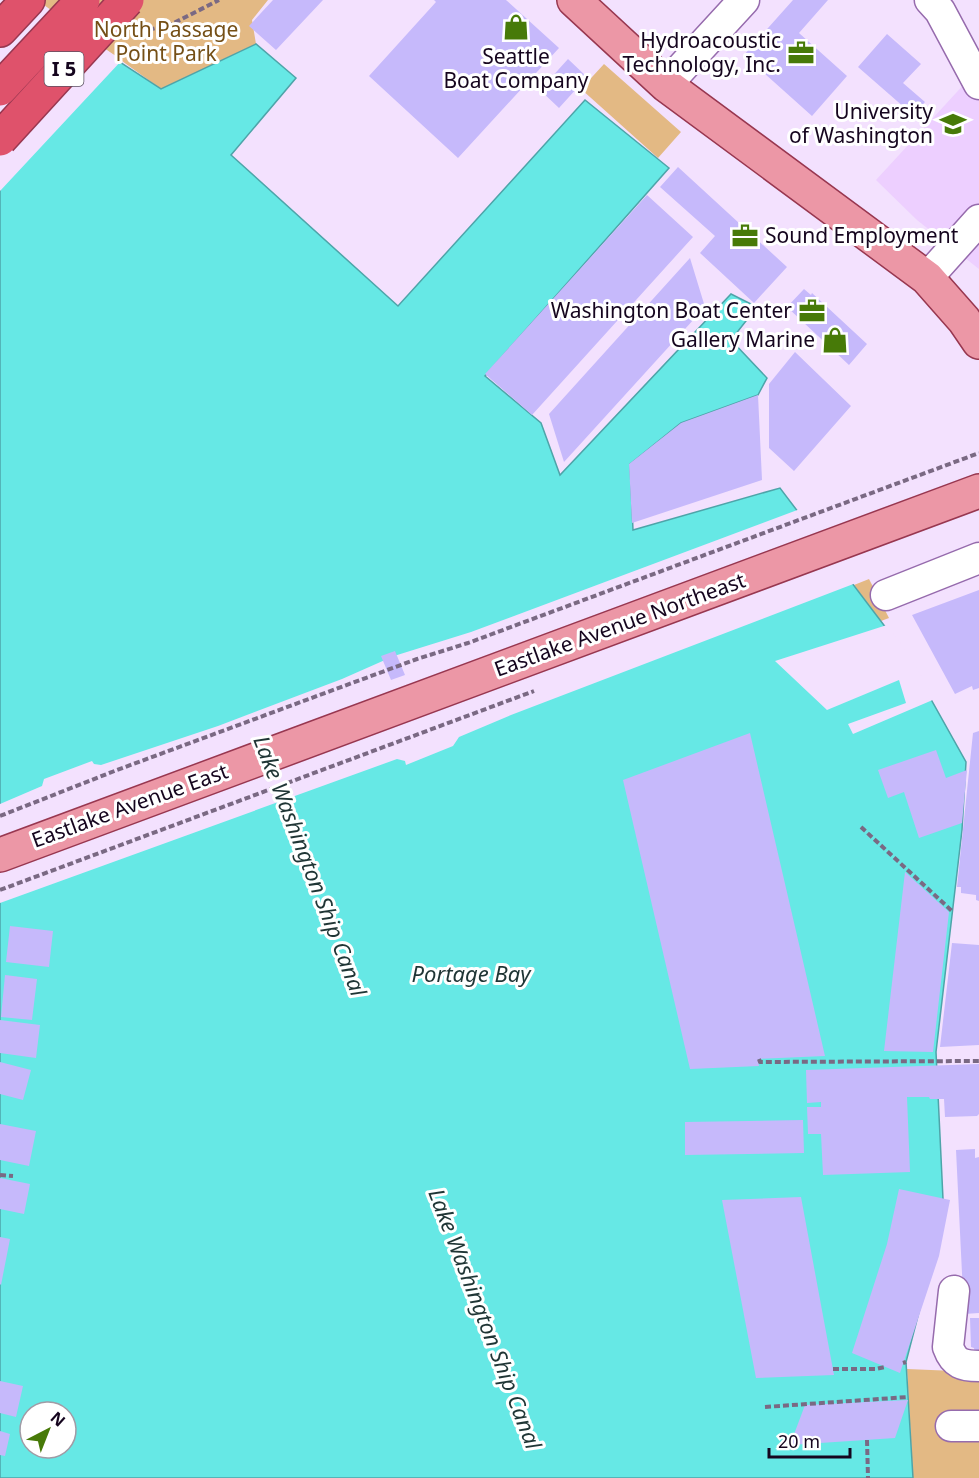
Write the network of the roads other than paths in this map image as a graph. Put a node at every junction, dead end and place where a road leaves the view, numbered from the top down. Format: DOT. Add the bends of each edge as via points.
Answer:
graph roads {
  1 [pos="28,0"];
  2 [pos="83,0"];
  3 [pos="127,0"];
  4 [pos="574,0"];
  5 [pos="744,0"];
  6 [pos="930,0"];
  7 [pos="0,30"];
  8 [pos="979,84"];
  9 [pos="666,85"];
  10 [pos="0,89"];
  11 [pos="0,139"];
  12 [pos="979,220"];
  13 [pos="927,278"];
  14 [pos="979,342"];
  15 [pos="979,491"];
  16 [pos="979,558"];
  17 [pos="886,595"];
  18 [pos="261,758"];
  19 [pos="0,855"];
  20 [pos="954,1291"];
  21 [pos="979,1366"];
  1 -- 7 [label="highway"];
  2 -- 10 [label="highway, bridge"];
  3 -- 11 [label="highway, I 5, bridge"];
  4 -- 9 [label="main road"];
  5 -- 9 [label="street"];
  6 -- 8 [label="street" via="940,11"];
  9 -- 13 [label="main road"];
  12 -- 13 [label="street"];
  13 -- 14 [label="main road"];
  15 -- 18 [label="main road, Eastlake Avenue Northeast"];
  16 -- 17 [label="street"];
  18 -- 19 [label="main road, Eastlake Avenue East"];
  20 -- 21 [label="street" via="950,1353 963,1365"];
}
